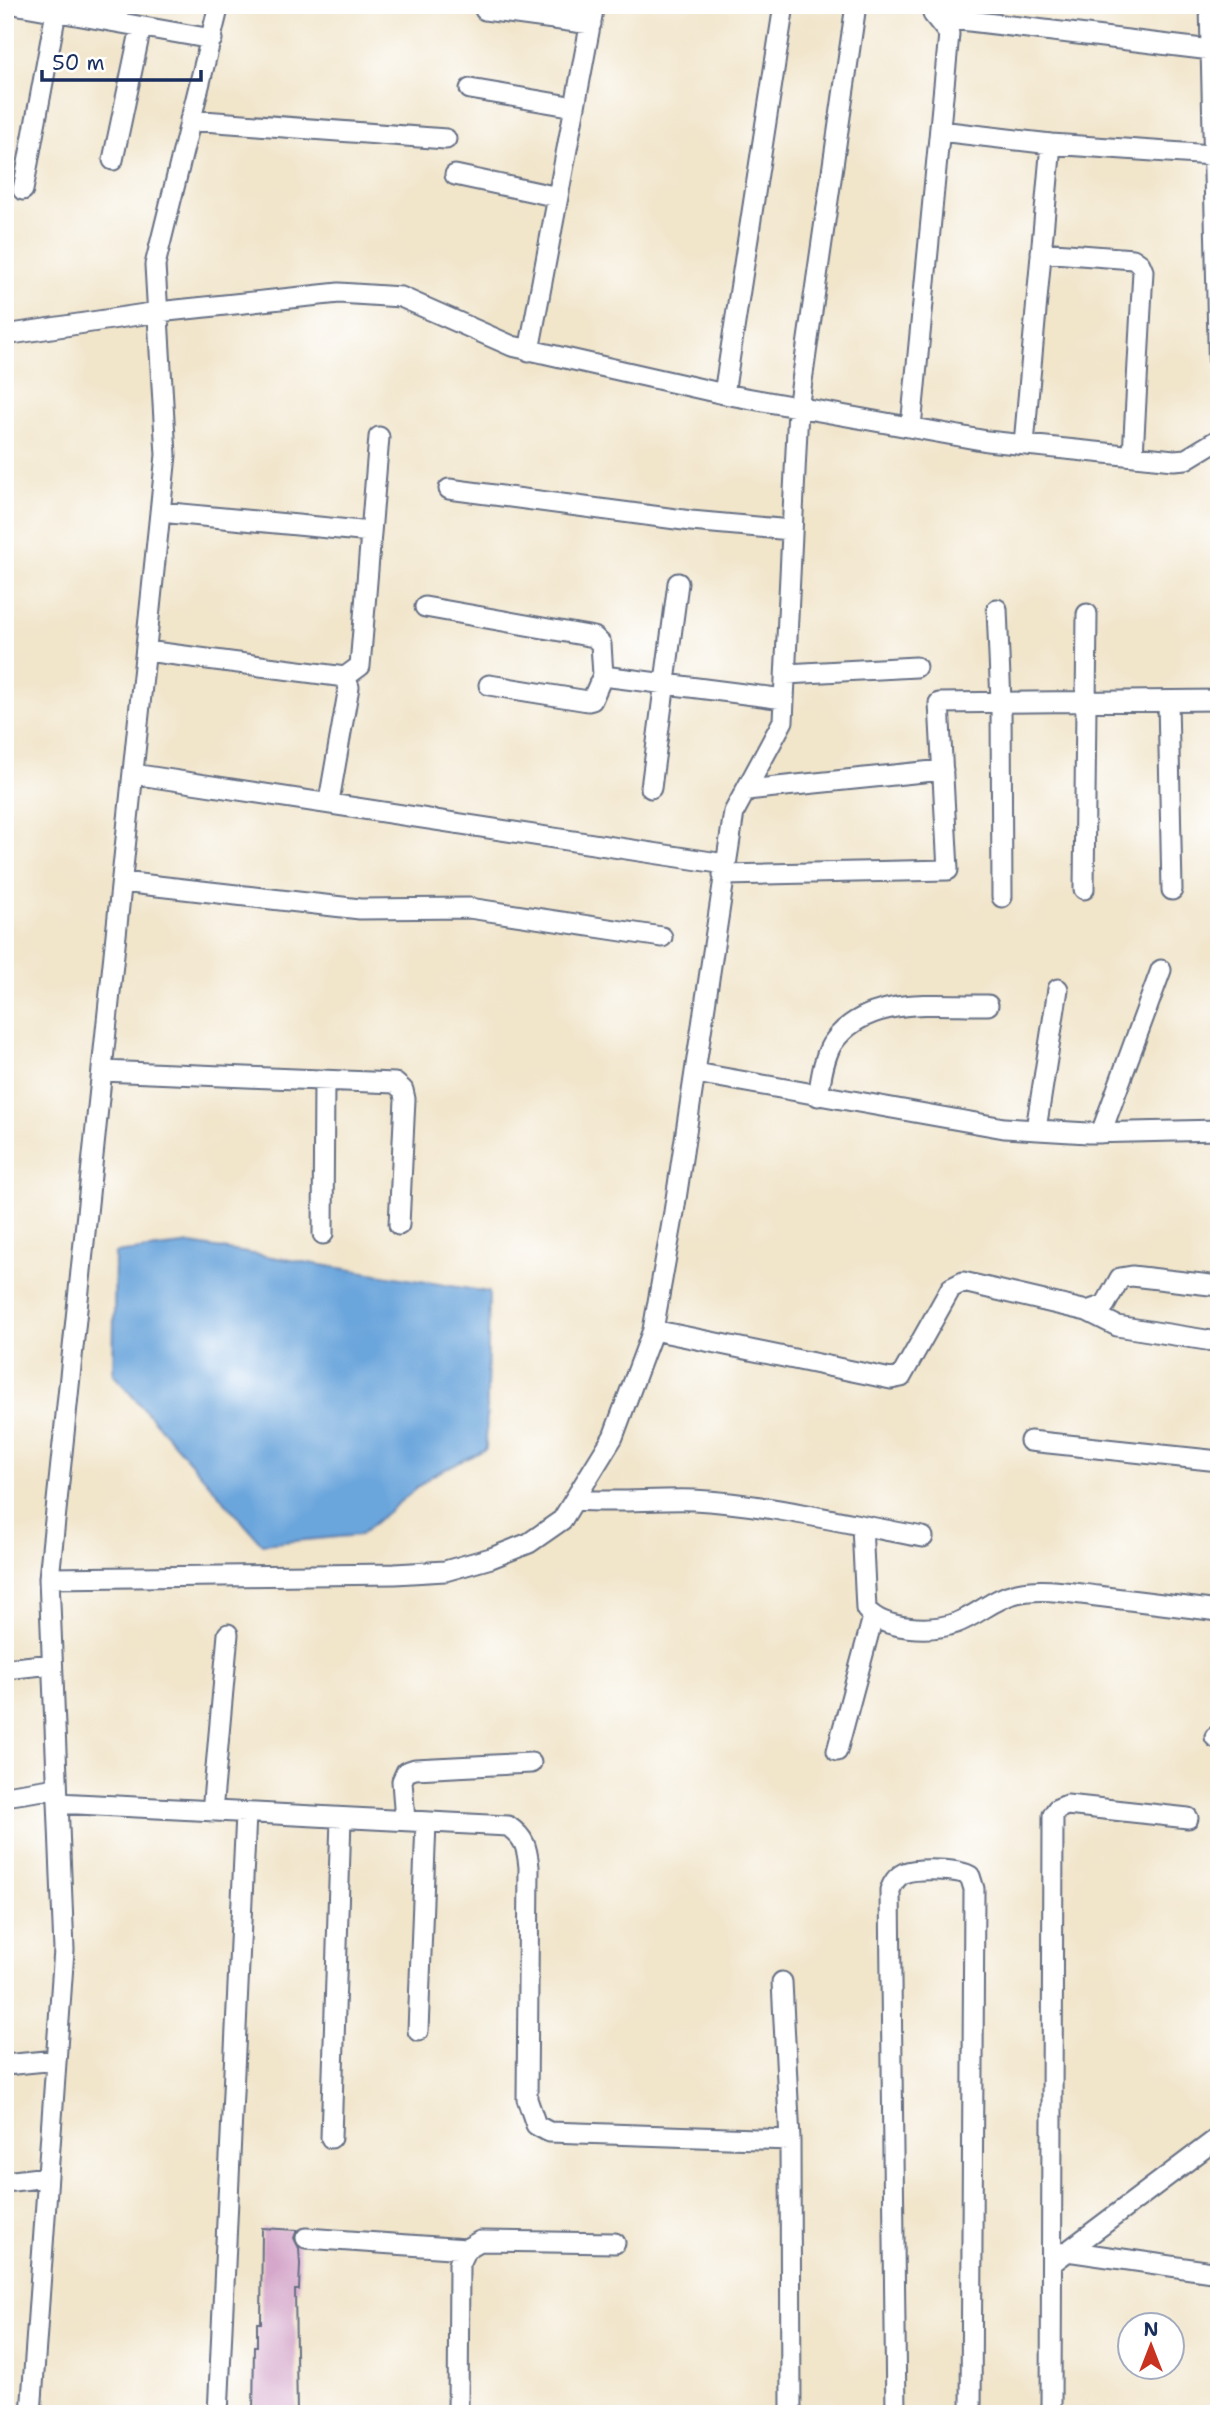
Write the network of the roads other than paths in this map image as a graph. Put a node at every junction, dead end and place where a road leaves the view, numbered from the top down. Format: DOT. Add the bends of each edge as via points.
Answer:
graph roads {
  1 [pos="19,5"];
  2 [pos="219,5"];
  3 [pos="784,5"];
  4 [pos="856,5"];
  5 [pos="1210,5"];
  6 [pos="485,10"];
  7 [pos="934,11"];
  8 [pos="56,12"];
  9 [pos="97,12"];
  10 [pos="593,15"];
  11 [pos="141,27"];
  12 [pos="212,39"];
  13 [pos="1211,50"];
  14 [pos="470,89"];
  15 [pos="575,107"];
  16 [pos="190,120"];
  17 [pos="940,131"];
  18 [pos="446,139"];
  19 [pos="1051,144"];
  20 [pos="1212,155"];
  21 [pos="113,160"];
  22 [pos="455,175"];
  23 [pos="23,190"];
  24 [pos="558,197"];
  25 [pos="1041,252"];
  26 [pos="158,312"];
  27 [pos="5,335"];
  28 [pos="529,351"];
  29 [pos="1219,383"];
  30 [pos="724,394"];
  31 [pos="798,409"];
  32 [pos="911,427"];
  33 [pos="379,437"];
  34 [pos="1219,439"];
  35 [pos="1024,444"];
  36 [pos="1133,455"];
  37 [pos="449,489"];
  38 [pos="160,512"];
  39 [pos="791,530"];
  40 [pos="371,532"];
  41 [pos="678,583"];
  42 [pos="425,607"];
  43 [pos="997,609"];
  44 [pos="1087,614"];
  45 [pos="146,652"];
  46 [pos="916,667"];
  47 [pos="786,674"];
  48 [pos="603,675"];
  49 [pos="345,677"];
  50 [pos="489,685"];
  51 [pos="665,685"];
  52 [pos="784,699"];
  53 [pos="1219,700"];
  54 [pos="1084,701"];
  55 [pos="1168,701"];
  56 [pos="1001,702"];
  57 [pos="943,770"];
  58 [pos="133,774"];
  59 [pos="651,788"];
  60 [pos="746,790"];
  61 [pos="329,802"];
  62 [pos="724,869"];
  63 [pos="121,882"];
  64 [pos="1084,889"];
  65 [pos="1172,890"];
  66 [pos="1002,897"];
  67 [pos="662,937"];
  68 [pos="1161,970"];
  69 [pos="1058,989"];
  70 [pos="988,1005"];
  71 [pos="102,1071"];
  72 [pos="696,1073"];
  73 [pos="324,1080"];
  74 [pos="818,1097"];
  75 [pos="1036,1129"];
  76 [pos="1219,1130"];
  77 [pos="1101,1133"];
  78 [pos="399,1225"];
  79 [pos="323,1234"];
  80 [pos="1219,1286"];
  81 [pos="1087,1311"];
  82 [pos="653,1330"];
  83 [pos="1219,1342"];
  84 [pos="1030,1441"];
  85 [pos="1219,1461"];
  86 [pos="575,1500"];
  87 [pos="862,1526"];
  88 [pos="923,1536"];
  89 [pos="49,1578"];
  90 [pos="1219,1611"];
  91 [pos="873,1617"];
  92 [pos="228,1634"];
  93 [pos="52,1664"];
  94 [pos="5,1669"];
  95 [pos="837,1751"];
  96 [pos="531,1763"];
  97 [pos="5,1796"];
  98 [pos="58,1796"];
  99 [pos="212,1812"];
  100 [pos="246,1814"];
  101 [pos="341,1818"];
  102 [pos="1188,1818"];
  103 [pos="405,1821"];
  104 [pos="426,1822"];
  105 [pos="782,1982"];
  106 [pos="418,2031"];
  107 [pos="56,2060"];
  108 [pos="5,2065"];
  109 [pos="1219,2137"];
  110 [pos="331,2138"];
  111 [pos="790,2140"];
  112 [pos="47,2177"];
  113 [pos="5,2182"];
  114 [pos="306,2238"];
  115 [pos="615,2243"];
  116 [pos="466,2249"];
  117 [pos="1060,2257"];
  118 [pos="1219,2273"];
  119 [pos="31,2414"];
  120 [pos="218,2414"];
  121 [pos="458,2414"];
  122 [pos="791,2414"];
  123 [pos="897,2414"];
  124 [pos="971,2414"];
  125 [pos="1051,2414"];
  1 -- 8 [label="street"];
  2 -- 12 [label="street"];
  3 -- 30 [label="street"];
  4 -- 31 [label="street"];
  5 -- 13 [label="street"];
  6 -- 10 [label="street"];
  7 -- 13 [label="street"];
  7 -- 17 [label="street" via="949,34"];
  8 -- 9 [label="street"];
  8 -- 23 [label="street"];
  9 -- 11 [label="street"];
  10 -- 15 [label="street"];
  11 -- 12 [label="street"];
  11 -- 21 [label="street"];
  12 -- 16 [label="street"];
  13 -- 20 [label="street"];
  14 -- 15 [label="street"];
  15 -- 24 [label="street"];
  16 -- 18 [label="street"];
  16 -- 26 [label="street" via="155,265"];
  17 -- 19 [label="street"];
  17 -- 32 [label="street"];
  19 -- 20 [label="street"];
  19 -- 25 [label="street"];
  20 -- 29 [label="street"];
  22 -- 24 [label="street"];
  24 -- 28 [label="street"];
  25 -- 35 [label="street"];
  25 -- 36 [label="street" via="1133,259 1140,264"];
  26 -- 27 [label="street"];
  26 -- 28 [label="street" via="339,293 401,297"];
  26 -- 38 [label="street" via="166,455"];
  28 -- 30 [label="street"];
  30 -- 31 [label="street"];
  31 -- 32 [label="street"];
  31 -- 39 [label="street"];
  32 -- 35 [label="street"];
  33 -- 40 [label="street"];
  34 -- 36 [label="street" via="1186,459"];
  35 -- 36 [label="street"];
  37 -- 39 [label="street"];
  38 -- 40 [label="street"];
  38 -- 45 [label="street"];
  39 -- 47 [label="street"];
  40 -- 49 [label="street" via="360,666"];
  41 -- 51 [label="street"];
  42 -- 48 [label="street" via="594,637 601,644"];
  43 -- 56 [label="street"];
  44 -- 54 [label="street"];
  45 -- 49 [label="street"];
  45 -- 58 [label="street"];
  46 -- 47 [label="street"];
  47 -- 52 [label="street"];
  48 -- 50 [label="street" via="588,701"];
  48 -- 51 [label="street"];
  49 -- 61 [label="street" via="348,687"];
  51 -- 52 [label="street"];
  51 -- 59 [label="street"];
  52 -- 60 [label="street" via="783,721"];
  53 -- 55 [label="street"];
  54 -- 55 [label="street"];
  54 -- 56 [label="street"];
  54 -- 64 [label="street"];
  55 -- 65 [label="street"];
  56 -- 57 [label="street" via="939,703"];
  56 -- 66 [label="street"];
  57 -- 60 [label="street"];
  57 -- 62 [label="street" via="948,870"];
  58 -- 61 [label="street"];
  58 -- 63 [label="street"];
  60 -- 62 [label="street" via="734,813"];
  61 -- 62 [label="street"];
  62 -- 72 [label="street"];
  63 -- 67 [label="street" via="360,909 469,908"];
  63 -- 71 [label="street"];
  68 -- 77 [label="street"];
  69 -- 75 [label="street"];
  70 -- 74 [label="street" via="874,1011 832,1045"];
  71 -- 73 [label="street"];
  71 -- 89 [label="street"];
  72 -- 74 [label="street"];
  72 -- 82 [label="street"];
  73 -- 78 [label="street" via="395,1083 403,1090"];
  73 -- 79 [label="street"];
  74 -- 75 [label="street" via="1004,1128"];
  75 -- 77 [label="street"];
  76 -- 77 [label="street"];
  80 -- 81 [label="street" via="1120,1278 1105,1305"];
  81 -- 82 [label="street" via="963,1282 951,1288 901,1377 891,1379"];
  81 -- 83 [label="street" via="1117,1326"];
  82 -- 86 [label="street" via="613,1437"];
  84 -- 85 [label="street"];
  86 -- 87 [label="street" via="708,1502"];
  86 -- 89 [label="street" via="562,1520 529,1543 445,1571"];
  87 -- 88 [label="street"];
  87 -- 91 [label="street" via="866,1609"];
  89 -- 93 [label="street"];
  90 -- 91 [label="street" via="1022,1591 1003,1596 956,1623 935,1627 898,1625"];
  91 -- 95 [label="street"];
  92 -- 99 [label="street"];
  93 -- 94 [label="street"];
  93 -- 98 [label="street"];
  96 -- 103 [label="street" via="406,1772 402,1780"];
  97 -- 98 [label="street"];
  98 -- 99 [label="street"];
  98 -- 107 [label="street" via="64,1950"];
  99 -- 100 [label="street"];
  100 -- 101 [label="street"];
  100 -- 120 [label="street"];
  101 -- 103 [label="street"];
  101 -- 110 [label="street"];
  102 -- 117 [label="street" via="1067,1805 1053,1815"];
  103 -- 104 [label="street"];
  104 -- 106 [label="street"];
  104 -- 111 [label="street" via="508,1826 527,1845 527,2099 536,2125 549,2132"];
  105 -- 111 [label="street"];
  107 -- 108 [label="street"];
  107 -- 112 [label="street"];
  109 -- 117 [label="street"];
  111 -- 122 [label="street"];
  112 -- 113 [label="street"];
  112 -- 119 [label="street"];
  114 -- 116 [label="street"];
  115 -- 116 [label="street" via="480,2241"];
  116 -- 121 [label="street" via="459,2264"];
  117 -- 118 [label="street"];
  117 -- 125 [label="street"];
  123 -- 124 [label="street" via="890,1890 905,1873 961,1871 970,1876 974,1889"];
}
